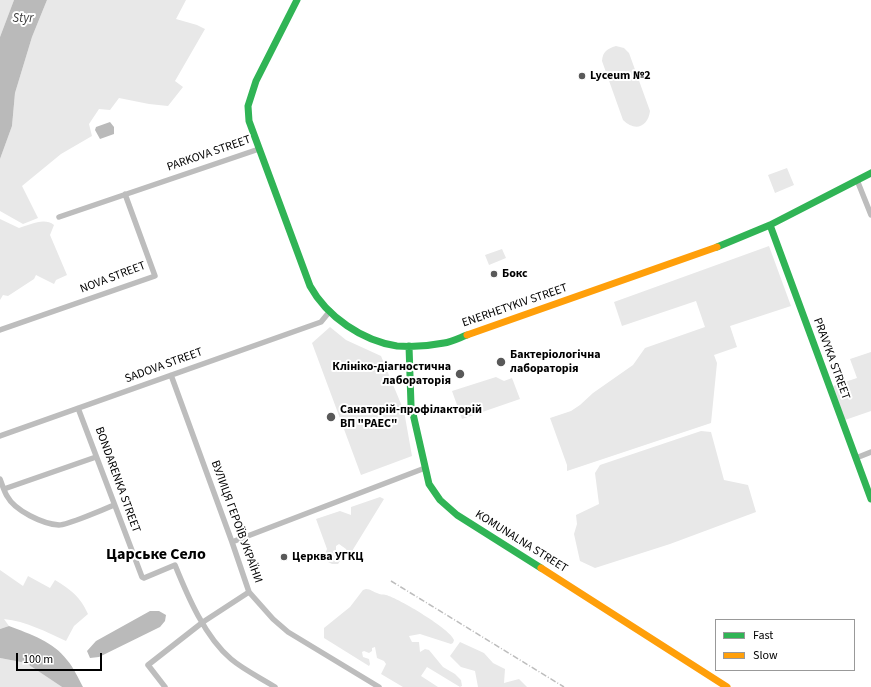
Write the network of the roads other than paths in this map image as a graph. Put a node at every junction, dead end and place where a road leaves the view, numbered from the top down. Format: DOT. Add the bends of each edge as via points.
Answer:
graph roads {
  1 [pos="297,0"];
  2 [pos="259,149"];
  3 [pos="871,173"];
  4 [pos="857,180"];
  5 [pos="125,194"];
  6 [pos="871,215"];
  7 [pos="59,217"];
  8 [pos="770,225"];
  9 [pos="330,311"];
  10 [pos="0,330"];
  11 [pos="409,346"];
  12 [pos="171,375"];
  13 [pos="78,408"];
  14 [pos="0,436"];
  15 [pos="871,452"];
  16 [pos="96,457"];
  17 [pos="856,458"];
  18 [pos="425,468"];
  19 [pos="0,479"];
  20 [pos="4,489"];
  21 [pos="871,499"];
  22 [pos="114,505"];
  23 [pos="232,542"];
  24 [pos="249,592"];
  25 [pos="203,622"];
  26 [pos="165,687"];
  27 [pos="275,687"];
  28 [pos="379,687"];
  29 [pos="727,687"];
  1 -- 2 [label="street, PARKOVA STREET" via="256,80 248,106 249,121"];
  2 -- 5 [label="street, PARKOVA STREET"];
  2 -- 9 [label="street, ENERHETYKIV STREET" via="304,272 313,291"];
  3 -- 4 [label="street, ENERHETYKIV STREET"];
  4 -- 6 [label="street"];
  4 -- 8 [label="street, ENERHETYKIV STREET"];
  5 -- 7 [label="street, PARKOVA STREET"];
  5 -- 10 [label="street, NOVA STREET" via="154,276"];
  8 -- 11 [label="street, ENERHETYKIV STREET" via="740,239 444,343"];
  8 -- 17 [label="street, PRAVYKA STREET"];
  9 -- 11 [label="street, ENERHETYKIV STREET" via="364,335 390,345"];
  9 -- 12 [label="street, SADOVA STREET" via="321,322"];
  11 -- 18 [label="street, KOMUNALNA STREET" via="411,405"];
  12 -- 13 [label="street, SADOVA STREET"];
  12 -- 23 [label="street, ВУЛИЦЯ ГЕРОЇВ УКРАЇНИ"];
  13 -- 14 [label="street, SADOVA STREET"];
  13 -- 16 [label="street, BONDARENKA STREET"];
  15 -- 17 [label="street"];
  16 -- 20 [label="street"];
  16 -- 22 [label="street, BONDARENKA STREET"];
  17 -- 21 [label="street, PRAVYKA STREET"];
  18 -- 23 [label="street"];
  18 -- 29 [label="street, KOMUNALNA STREET" via="429,484 440,500 457,515"];
  19 -- 20 [label="street"];
  20 -- 22 [label="street" via="7,497 17,507 36,519 60,525"];
  22 -- 25 [label="street, BONDARENKA STREET" via="142,577 175,565 185,590"];
  23 -- 24 [label="street, ВУЛИЦЯ ГЕРОЇВ УКРАЇНИ"];
  24 -- 25 [label="street"];
  24 -- 28 [label="street, ВУЛИЦЯ ГЕРОЇВ УКРАЇНИ" via="288,632"];
  25 -- 26 [label="street" via="148,665"];
  25 -- 27 [label="street, BONDARENKA STREET" via="214,640 232,659"];
}
